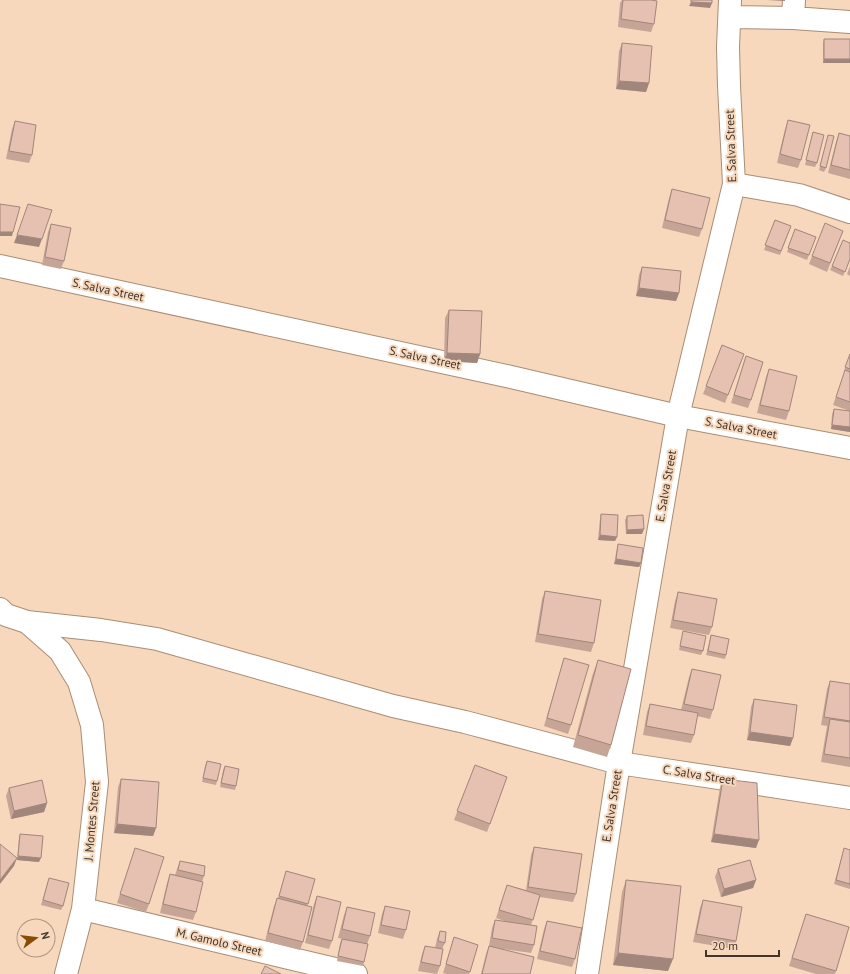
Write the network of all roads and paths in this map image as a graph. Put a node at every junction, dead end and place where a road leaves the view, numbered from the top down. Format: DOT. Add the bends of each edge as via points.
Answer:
graph roads {
  1 [pos="730,9"];
  2 [pos="794,9"];
  3 [pos="850,22"];
  4 [pos="734,184"];
  5 [pos="850,212"];
  6 [pos="0,266"];
  7 [pos="678,416"];
  8 [pos="850,448"];
  9 [pos="2,613"];
  10 [pos="27,622"];
  11 [pos="619,763"];
  12 [pos="850,798"];
  13 [pos="83,909"];
  14 [pos="66,974"];
  15 [pos="356,974"];
  16 [pos="587,974"];
  1 -- 2 [label="street"];
  1 -- 4 [label="street, E. Salva Street" via="728,47"];
  2 -- 3 [label="street"];
  4 -- 5 [label="street" via="799,194"];
  4 -- 7 [label="street, E. Salva Street"];
  6 -- 7 [label="street, S. Salva Street" via="511,377"];
  7 -- 8 [label="street, S. Salva Street"];
  7 -- 11 [label="street, E. Salva Street"];
  9 -- 10 [label="street, J. Montes Street"];
  10 -- 11 [label="street, C. Salva Street" via="101,630 157,640 392,706 465,722"];
  10 -- 13 [label="street, J. Montes Street" via="60,651 79,682 92,725 97,782"];
  11 -- 12 [label="street, C. Salva Street"];
  11 -- 16 [label="street, E. Salva Street"];
  13 -- 14 [label="street, J. Montes Street"];
  13 -- 15 [label="street, M. Gamolo Street"];
}
